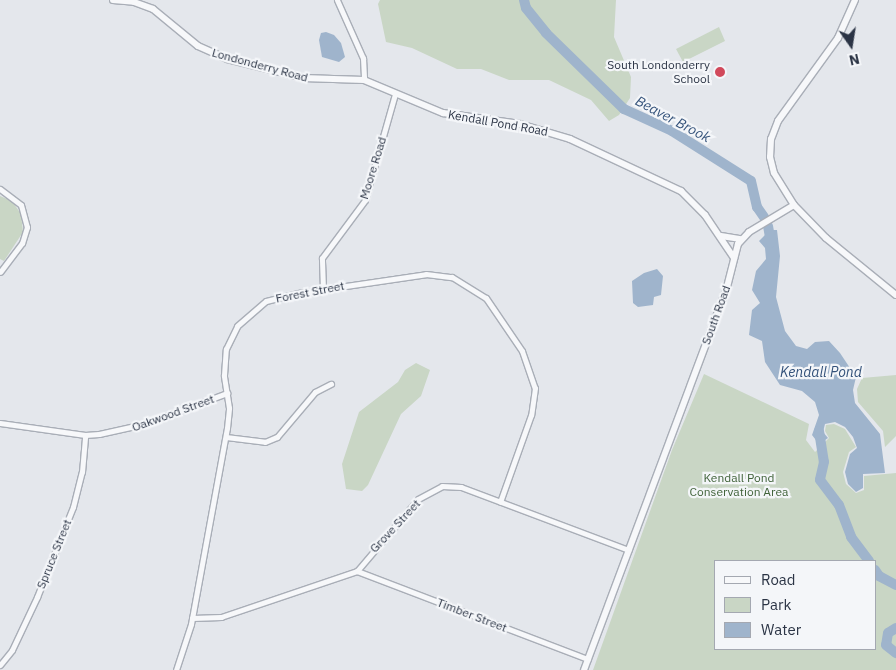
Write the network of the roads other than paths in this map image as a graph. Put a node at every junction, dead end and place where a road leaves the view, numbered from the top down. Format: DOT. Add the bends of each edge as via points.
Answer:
graph roads {
  1 [pos="113,0"];
  2 [pos="337,0"];
  3 [pos="855,0"];
  4 [pos="364,80"];
  5 [pos="395,94"];
  6 [pos="0,189"];
  7 [pos="794,204"];
  8 [pos="721,236"];
  9 [pos="741,239"];
  10 [pos="734,258"];
  11 [pos="0,272"];
  12 [pos="323,289"];
  13 [pos="896,296"];
  14 [pos="331,384"];
  15 [pos="226,394"];
  16 [pos="0,423"];
  17 [pos="85,436"];
  18 [pos="226,437"];
  19 [pos="500,502"];
  20 [pos="629,550"];
  21 [pos="357,571"];
  22 [pos="192,618"];
  23 [pos="588,659"];
  24 [pos="0,665"];
  25 [pos="176,670"];
  26 [pos="584,670"];
  1 -- 4 [label="street, Londonderry Road" via="134,2 153,9 198,46 221,57 303,78"];
  2 -- 4 [label="street" via="363,58"];
  3 -- 7 [label="street" via="838,38 778,122 771,140 770,157 774,173"];
  4 -- 5 [label="street, Kendall Pond Road"];
  5 -- 8 [label="street, Kendall Pond Road" via="443,113 545,130 600,152 681,191"];
  5 -- 12 [label="street, Moore Road" via="365,200 322,258"];
  6 -- 11 [label="street" via="21,205 27,227 22,243"];
  7 -- 9 [label="street"];
  7 -- 13 [label="street" via="826,238"];
  8 -- 9 [label="street"];
  8 -- 10 [label="street, Kendall Pond Road"];
  9 -- 10 [label="street, South Road"];
  10 -- 20 [label="street, South Road" via="726,291"];
  12 -- 15 [label="street, Forest Street" via="278,297 245,316 226,350"];
  12 -- 19 [label="street, Forest Street" via="414,275 440,275 464,282 494,307 522,352 535,388 531,415"];
  14 -- 18 [label="street" via="316,392 278,437 265,442"];
  15 -- 17 [label="street, Oakwood Street" via="125,430"];
  15 -- 18 [label="street, Forest Street" via="229,414"];
  16 -- 17 [label="street, Oakwood Street"];
  17 -- 24 [label="street, Spruce Street" via="82,472 73,507 37,597 12,650"];
  18 -- 22 [label="street, Forest Street"];
  19 -- 20 [label="street, Grove Street"];
  19 -- 21 [label="street, Grove Street" via="454,486 430,490 409,508"];
  20 -- 23 [label="street, South Road"];
  21 -- 22 [label="street" via="221,617"];
  21 -- 23 [label="street, Timber Street"];
  22 -- 25 [label="street, Forest Street" via="187,643"];
  23 -- 26 [label="street, South Road"];
}
